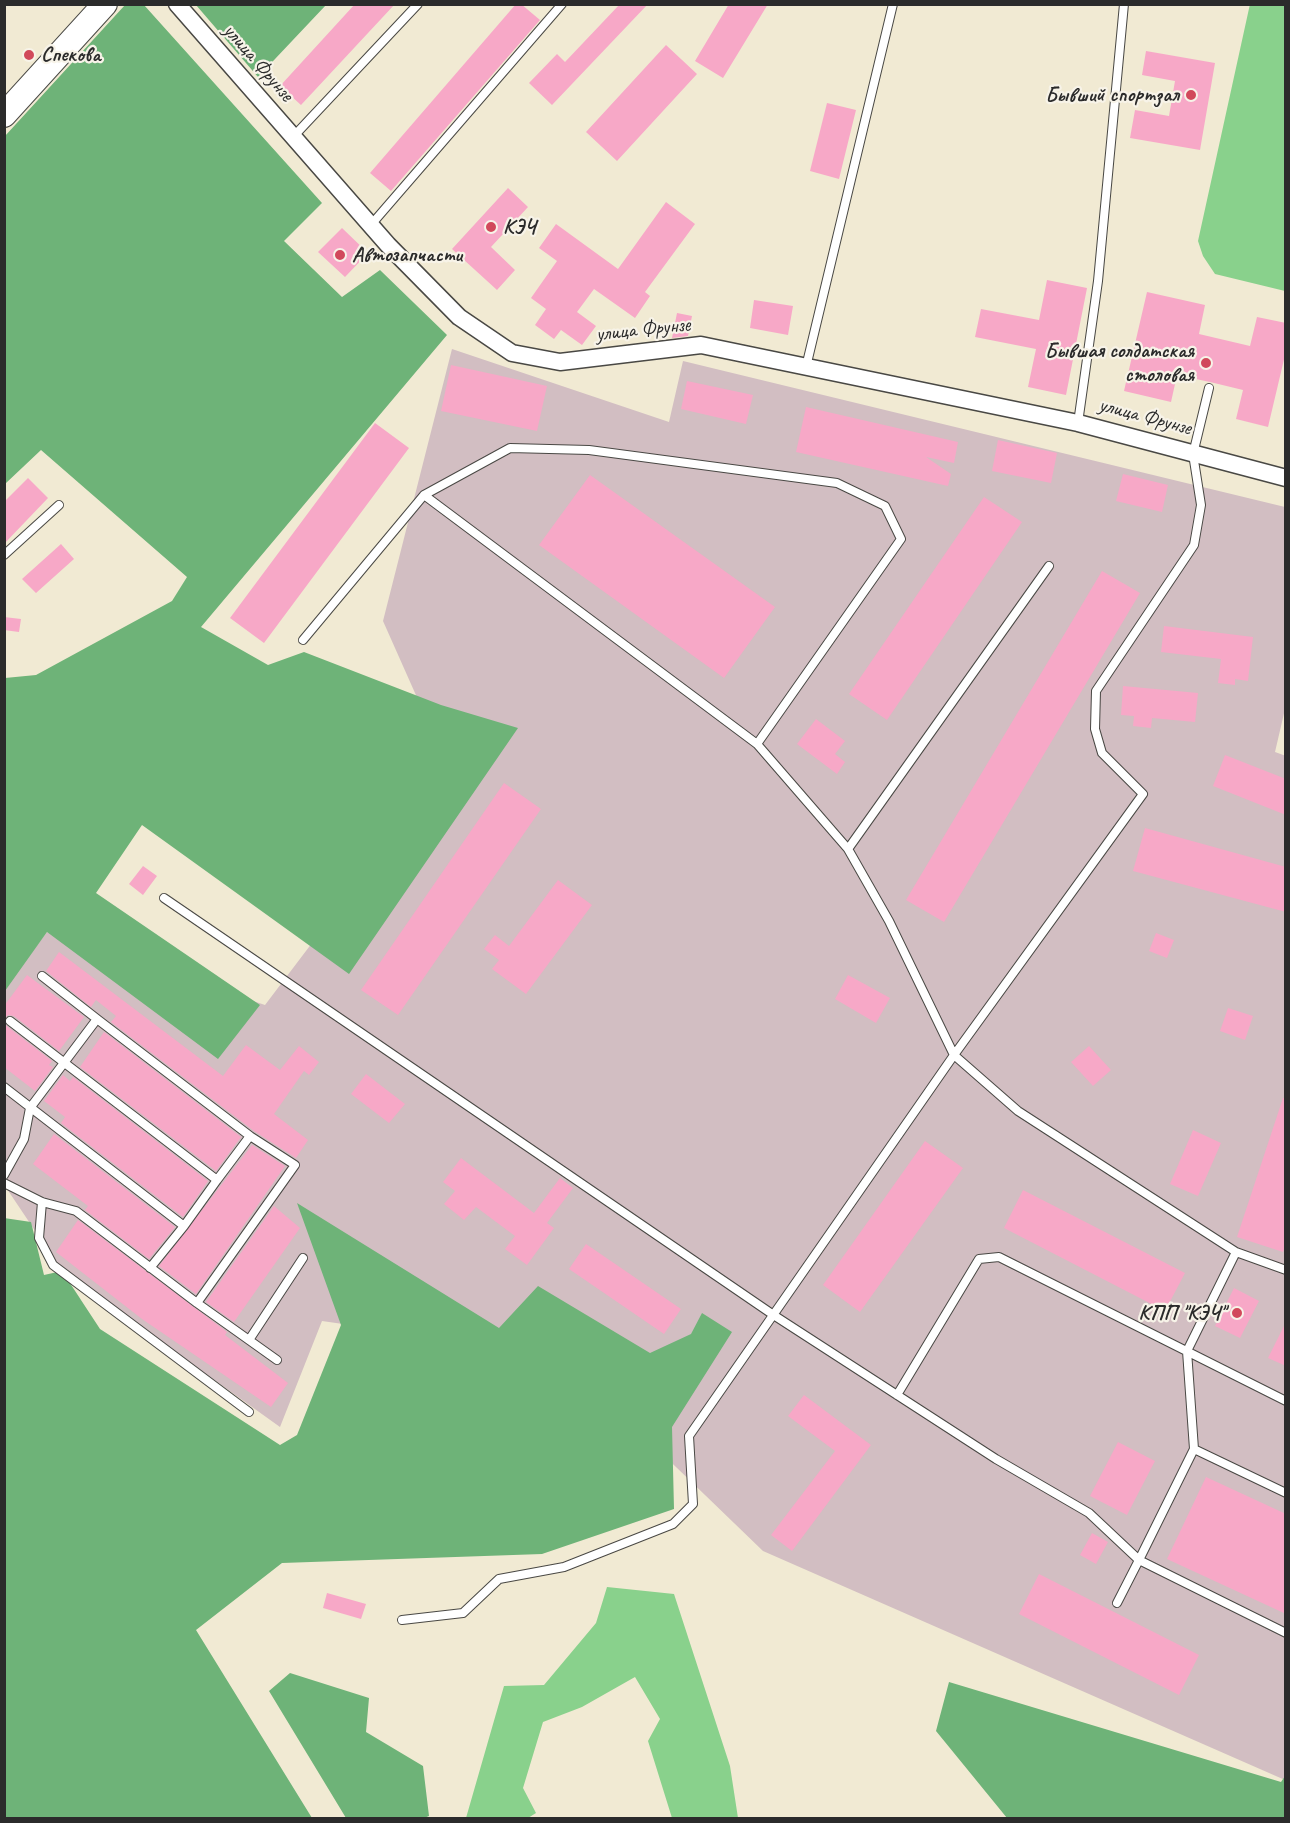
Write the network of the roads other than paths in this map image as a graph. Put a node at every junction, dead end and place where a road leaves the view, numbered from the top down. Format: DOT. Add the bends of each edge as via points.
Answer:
graph roads {
  1 [pos="105,4"];
  2 [pos="177,4"];
  3 [pos="418,4"];
  4 [pos="562,4"];
  5 [pos="893,4"];
  6 [pos="1124,4"];
  7 [pos="4,115"];
  8 [pos="293,137"];
  9 [pos="370,226"];
  10 [pos="806,367"];
  11 [pos="1209,388"];
  12 [pos="1078,423"];
  13 [pos="1193,453"];
  14 [pos="1286,478"];
  15 [pos="424,495"];
  16 [pos="59,505"];
  17 [pos="4,555"];
  18 [pos="1049,566"];
  19 [pos="303,640"];
  20 [pos="757,744"];
  21 [pos="848,849"];
  22 [pos="165,898"];
  23 [pos="42,976"];
  24 [pos="97,1019"];
  25 [pos="10,1021"];
  26 [pos="954,1055"];
  27 [pos="64,1064"];
  28 [pos="4,1088"];
  29 [pos="30,1108"];
  30 [pos="250,1136"];
  31 [pos="4,1175"];
  32 [pos="217,1180"];
  33 [pos="4,1183"];
  34 [pos="42,1202"];
  35 [pos="184,1226"];
  36 [pos="1236,1252"];
  37 [pos="303,1258"];
  38 [pos="150,1268"];
  39 [pos="1286,1270"];
  40 [pos="196,1303"];
  41 [pos="775,1316"];
  42 [pos="249,1340"];
  43 [pos="1187,1351"];
  44 [pos="277,1360"];
  45 [pos="897,1395"];
  46 [pos="1286,1401"];
  47 [pos="249,1412"];
  48 [pos="1194,1449"];
  49 [pos="1286,1494"];
  50 [pos="1139,1560"];
  51 [pos="1117,1603"];
  52 [pos="402,1620"];
  53 [pos="1286,1633"];
  1 -- 7 [label="main road"];
  2 -- 8 [label="street, улица Фрунзе"];
  3 -- 8 [label="lane"];
  4 -- 9 [label="lane"];
  5 -- 10 [label="lane"];
  6 -- 12 [label="lane" via="1098,282"];
  8 -- 9 [label="street, улица Фрунзе"];
  9 -- 10 [label="street, улица Фрунзе" via="459,317 512,353 560,362 701,345"];
  10 -- 12 [label="street, улица Фрунзе"];
  11 -- 13 [label="lane"];
  12 -- 13 [label="street, улица Фрунзе"];
  13 -- 14 [label="street, улица Фрунзе"];
  13 -- 26 [label="lane" via="1201,505 1194,545 1096,692 1095,729 1102,753 1143,794"];
  15 -- 19 [label="lane"];
  15 -- 20 [label="lane"];
  15 -- 20 [label="lane" via="510,448 578,450 837,483 885,506 901,539"];
  16 -- 17 [label="lane"];
  18 -- 21 [label="lane"];
  20 -- 21 [label="lane"];
  21 -- 26 [label="lane" via="889,921"];
  22 -- 41 [label="lane"];
  23 -- 24 [label="lane"];
  24 -- 27 [label="lane"];
  24 -- 30 [label="lane"];
  25 -- 27 [label="lane"];
  26 -- 36 [label="lane" via="1018,1111"];
  26 -- 41 [label="lane"];
  27 -- 29 [label="lane"];
  27 -- 32 [label="lane"];
  28 -- 29 [label="lane"];
  29 -- 31 [label="lane" via="24,1139"];
  29 -- 35 [label="lane"];
  30 -- 32 [label="lane"];
  30 -- 40 [label="lane" via="295,1165"];
  32 -- 35 [label="lane"];
  33 -- 34 [label="lane"];
  34 -- 38 [label="lane" via="76,1211"];
  34 -- 47 [label="lane" via="39,1238 53,1265"];
  35 -- 38 [label="lane"];
  36 -- 39 [label="lane"];
  36 -- 43 [label="lane"];
  37 -- 42 [label="lane"];
  38 -- 40 [label="lane"];
  40 -- 42 [label="lane"];
  41 -- 45 [label="lane"];
  41 -- 52 [label="lane" via="689,1436 693,1504 673,1524 564,1567 499,1579 463,1613"];
  42 -- 44 [label="lane"];
  43 -- 45 [label="lane" via="999,1257 979,1259"];
  43 -- 46 [label="lane"];
  43 -- 48 [label="lane"];
  45 -- 50 [label="lane" via="1089,1513"];
  48 -- 49 [label="lane"];
  48 -- 50 [label="lane"];
  50 -- 51 [label="lane"];
  50 -- 53 [label="lane"];
}
